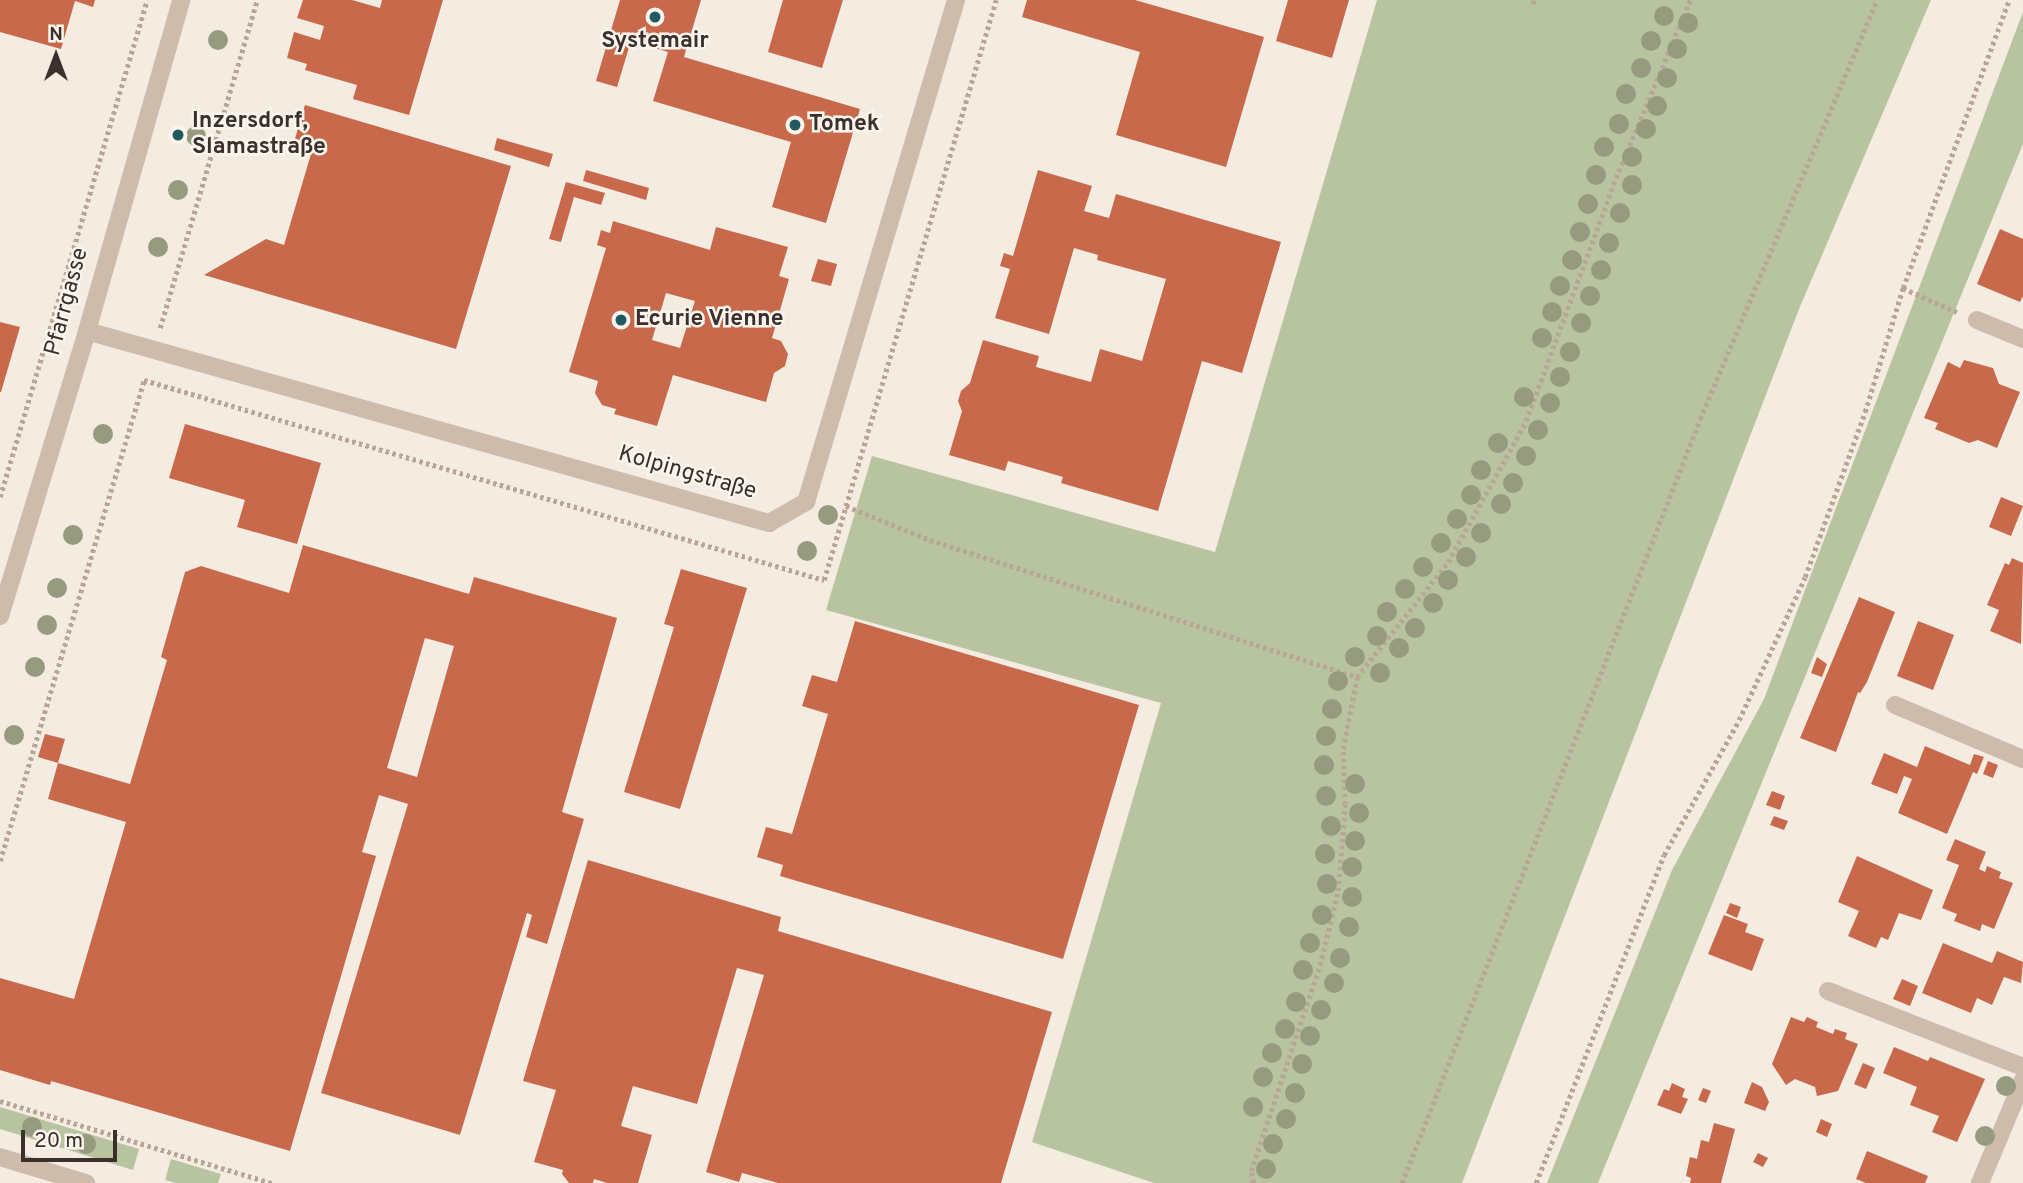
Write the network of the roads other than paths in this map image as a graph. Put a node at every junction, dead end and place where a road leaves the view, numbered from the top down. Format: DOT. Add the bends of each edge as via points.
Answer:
graph roads {
  1 [pos="181,0"];
  2 [pos="956,0"];
  3 [pos="1978,320"];
  4 [pos="87,331"];
  5 [pos="2023,339"];
  6 [pos="0,616"];
  7 [pos="1895,705"];
  8 [pos="2023,759"];
  9 [pos="1828,991"];
  10 [pos="2023,1067"];
  11 [pos="2023,1080"];
  12 [pos="0,1157"];
  13 [pos="86,1183"];
  14 [pos="1980,1183"];
  1 -- 4 [label="street, Pfarrgasse"];
  2 -- 4 [label="street, Kolpingstraße" via="806,502 769,523"];
  3 -- 5 [label="street"];
  4 -- 6 [label="street, Pfarrgasse"];
  7 -- 8 [label="street"];
  9 -- 10 [label="street"];
  11 -- 14 [label="street"];
  12 -- 13 [label="street"];
}
